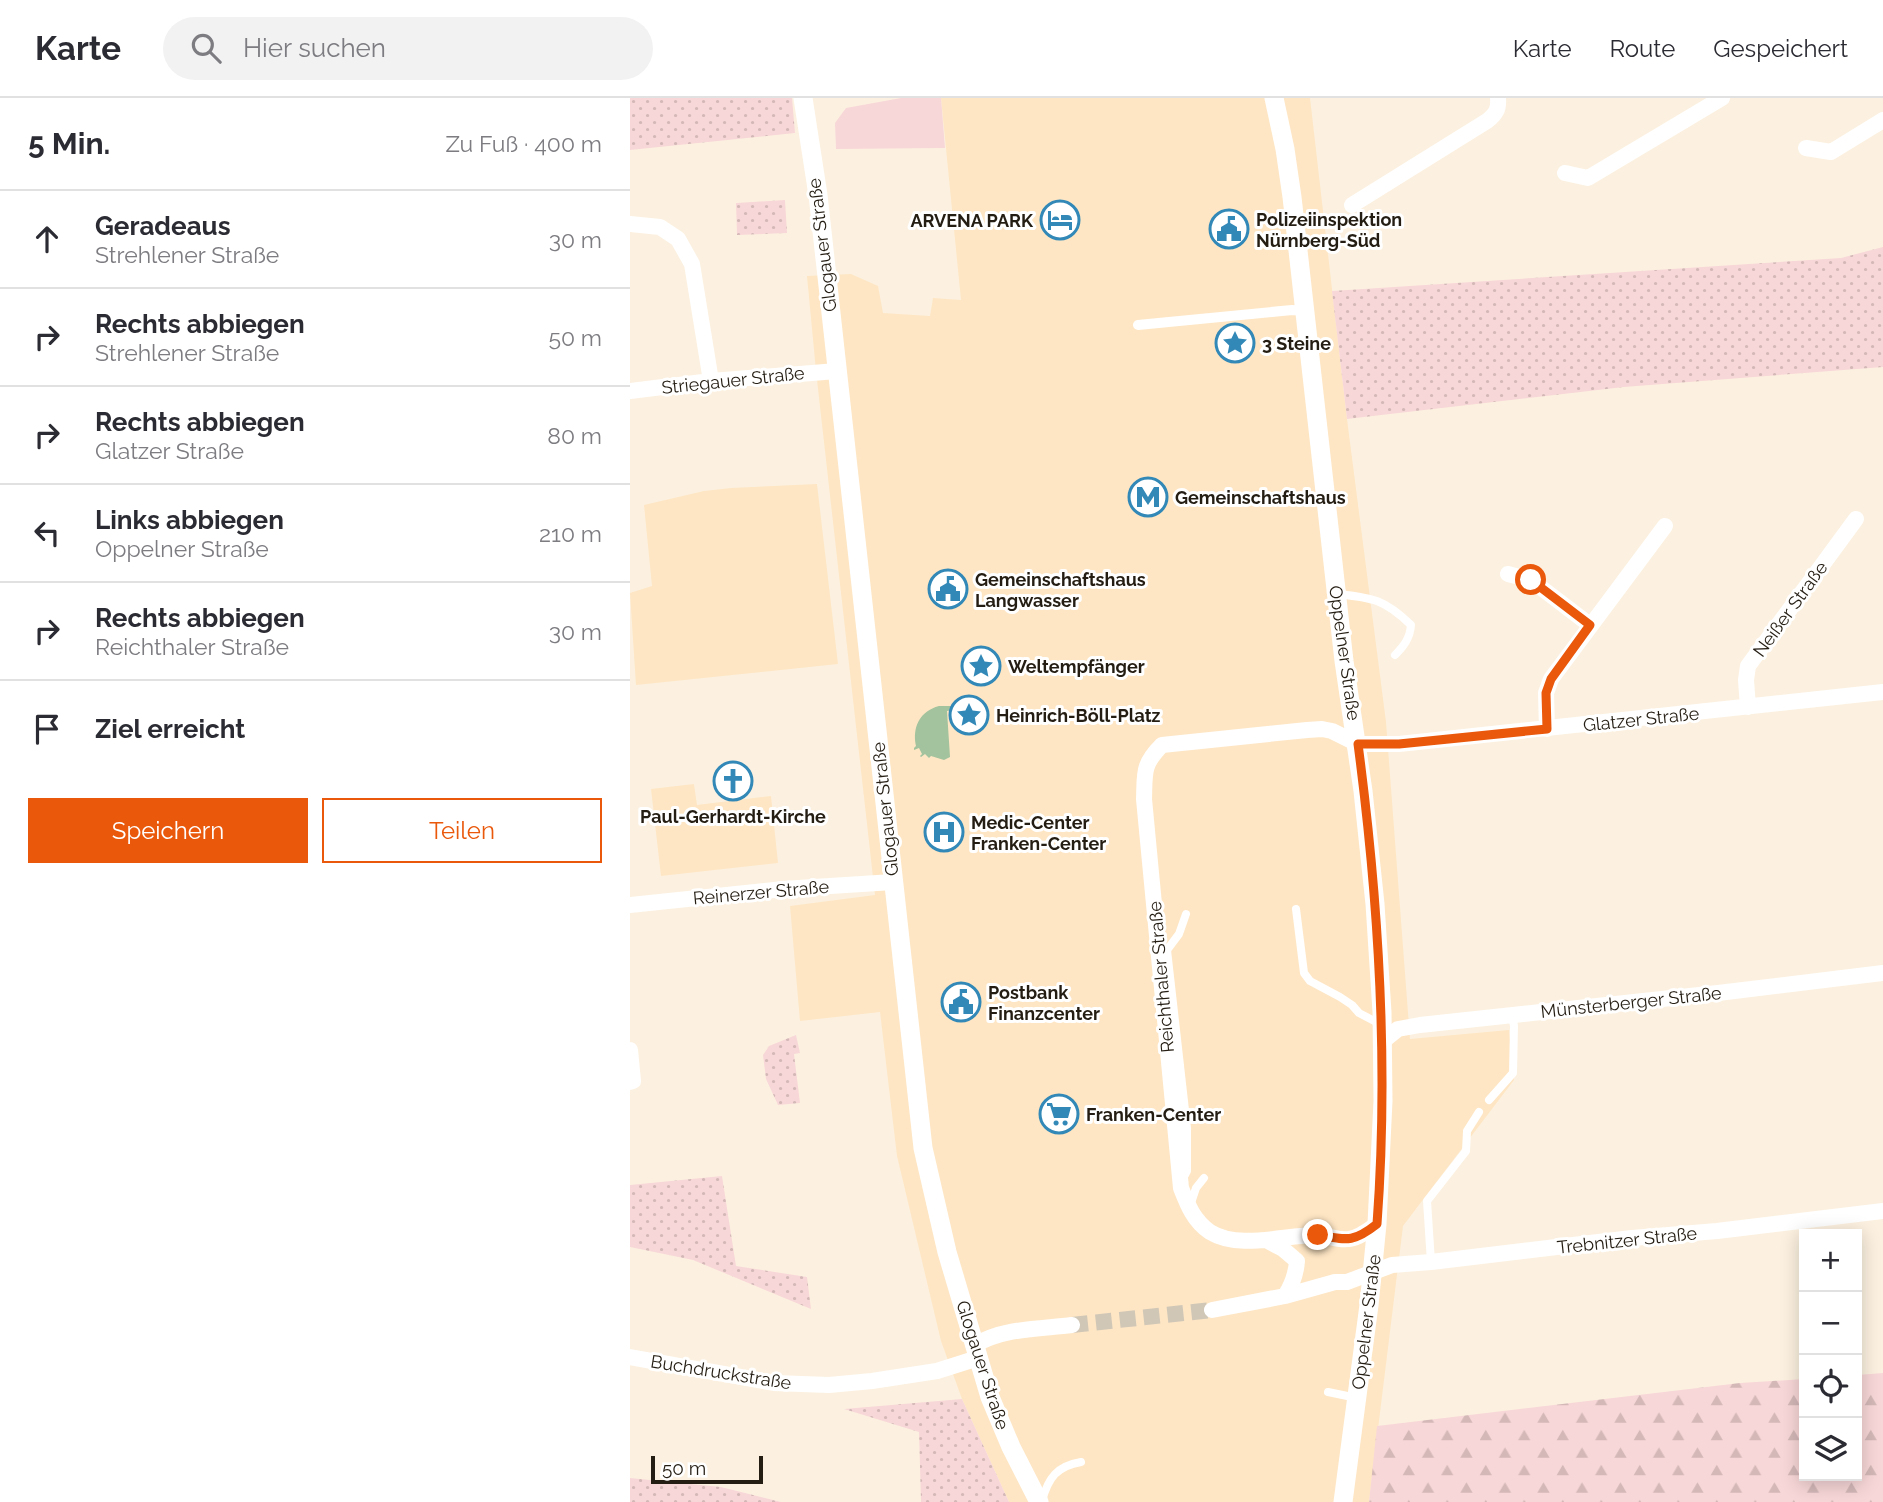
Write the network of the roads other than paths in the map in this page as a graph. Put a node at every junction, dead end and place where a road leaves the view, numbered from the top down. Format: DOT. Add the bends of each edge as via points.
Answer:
graph roads {
  1 [pos="803,98"];
  2 [pos="1274,98"];
  3 [pos="1498,98"];
  4 [pos="1722,98"];
  5 [pos="1883,120"];
  6 [pos="1805,148"];
  7 [pos="1566,173"];
  8 [pos="1352,205"];
  9 [pos="630,224"];
  10 [pos="1306,311"];
  11 [pos="1138,325"];
  12 [pos="837,371"];
  13 [pos="711,381"];
  14 [pos="630,390"];
  15 [pos="1856,519"];
  16 [pos="1665,526"];
  17 [pos="1508,574"];
  18 [pos="1336,594"];
  19 [pos="1590,625"];
  20 [pos="1395,655"];
  21 [pos="1883,692"];
  22 [pos="1748,707"];
  23 [pos="1547,729"];
  24 [pos="1358,744"];
  25 [pos="893,882"];
  26 [pos="630,905"];
  27 [pos="1296,909"];
  28 [pos="1186,914"];
  29 [pos="1157,937"];
  30 [pos="1176,954"];
  31 [pos="1883,973"];
  32 [pos="1512,1014"];
  33 [pos="1383,1033"];
  34 [pos="630,1050"];
  35 [pos="630,1082"];
  36 [pos="1489,1100"];
  37 [pos="1479,1112"];
  38 [pos="1205,1178"];
  39 [pos="1181,1188"];
  40 [pos="1189,1209"];
  41 [pos="1883,1211"];
  42 [pos="1377,1224"];
  43 [pos="1264,1239"];
  44 [pos="1432,1262"];
  45 [pos="1373,1273"];
  46 [pos="1285,1296"];
  47 [pos="1212,1310"];
  48 [pos="1072,1325"];
  49 [pos="976,1352"];
  50 [pos="630,1357"];
  51 [pos="1328,1392"];
  52 [pos="1357,1398"];
  53 [pos="1081,1462"];
  54 [pos="1040,1502"];
  55 [pos="1343,1502"];
  1 -- 12 [label="street, Glogauer Straße"];
  2 -- 10 [label="street, Oppelner Straße" via="1289,173"];
  3 -- 8 [label="street" via="1499,106 1487,121"];
  4 -- 7 [label="street" via="1588,178"];
  5 -- 6 [label="street" via="1831,152"];
  9 -- 13 [label="street" via="660,227 678,239 692,264"];
  10 -- 11 [label="street"];
  10 -- 18 [label="street, Oppelner Straße"];
  12 -- 13 [label="street, Striegauer Straße"];
  12 -- 25 [label="street, Glogauer Straße"];
  13 -- 14 [label="street, Striegauer Straße"];
  15 -- 22 [label="street, Neißer Straße" via="1748,666"];
  16 -- 19 [label="street"];
  17 -- 19 [label="street" via="1531,580"];
  18 -- 20 [label="lane" via="1382,602 1411,625 1410,636"];
  18 -- 24 [label="street, Oppelner Straße"];
  19 -- 23 [label="street" via="1551,679 1546,693"];
  21 -- 22 [label="street, Glatzer Straße"];
  22 -- 23 [label="street, Glatzer Straße"];
  23 -- 24 [label="street, Glatzer Straße"];
  24 -- 29 [label="street, Reichthaler Straße" via="1322,729 1162,745 1146,766 1144,799"];
  24 -- 33 [label="street, Oppelner Straße"];
  25 -- 26 [label="street, Reinerzer Straße"];
  25 -- 49 [label="street, Glogauer Straße" via="923,1148"];
  27 -- 33 [label="lane" via="1304,974 1352,1005"];
  28 -- 39 [label="lane" via="1167,950 1187,1128 1187,1171"];
  29 -- 30 [label="lane"];
  29 -- 39 [label="street, Reichthaler Straße"];
  31 -- 32 [label="street, Münsterberger Straße"];
  32 -- 33 [label="street, Münsterberger Straße"];
  32 -- 36 [label="lane" via="1513,1073"];
  33 -- 42 [label="street, Oppelner Straße"];
  34 -- 35 [label="street" via="634,1081"];
  37 -- 44 [label="lane" via="1467,1131 1466,1151 1427,1201"];
  38 -- 40 [label="lane"];
  39 -- 40 [label="street, Reichthaler Straße"];
  40 -- 43 [label="street, Reichthaler Straße" via="1198,1223 1213,1233 1235,1241"];
  41 -- 44 [label="street, Trebnitzer Straße"];
  42 -- 43 [label="street, Reichthaler Straße" via="1347,1240 1318,1235"];
  42 -- 45 [label="street, Oppelner Straße"];
  43 -- 46 [label="street" via="1297,1261"];
  44 -- 45 [label="street, Trebnitzer Straße" via="1392,1265"];
  45 -- 46 [label="street, Trebnitzer Straße"];
  45 -- 52 [label="street, Oppelner Straße"];
  46 -- 47 [label="street, Trebnitzer Straße"];
  48 -- 49 [label="street, Buchdruckstraße" via="1000,1333 984,1339"];
  49 -- 50 [label="street, Buchdruckstraße" via="937,1371 829,1385 774,1383"];
  49 -- 54 [label="street, Glogauer Straße" via="999,1419"];
  51 -- 52 [label="lane"];
  52 -- 55 [label="street, Oppelner Straße"];
  53 -- 54 [label="lane" via="1060,1468"];
}
